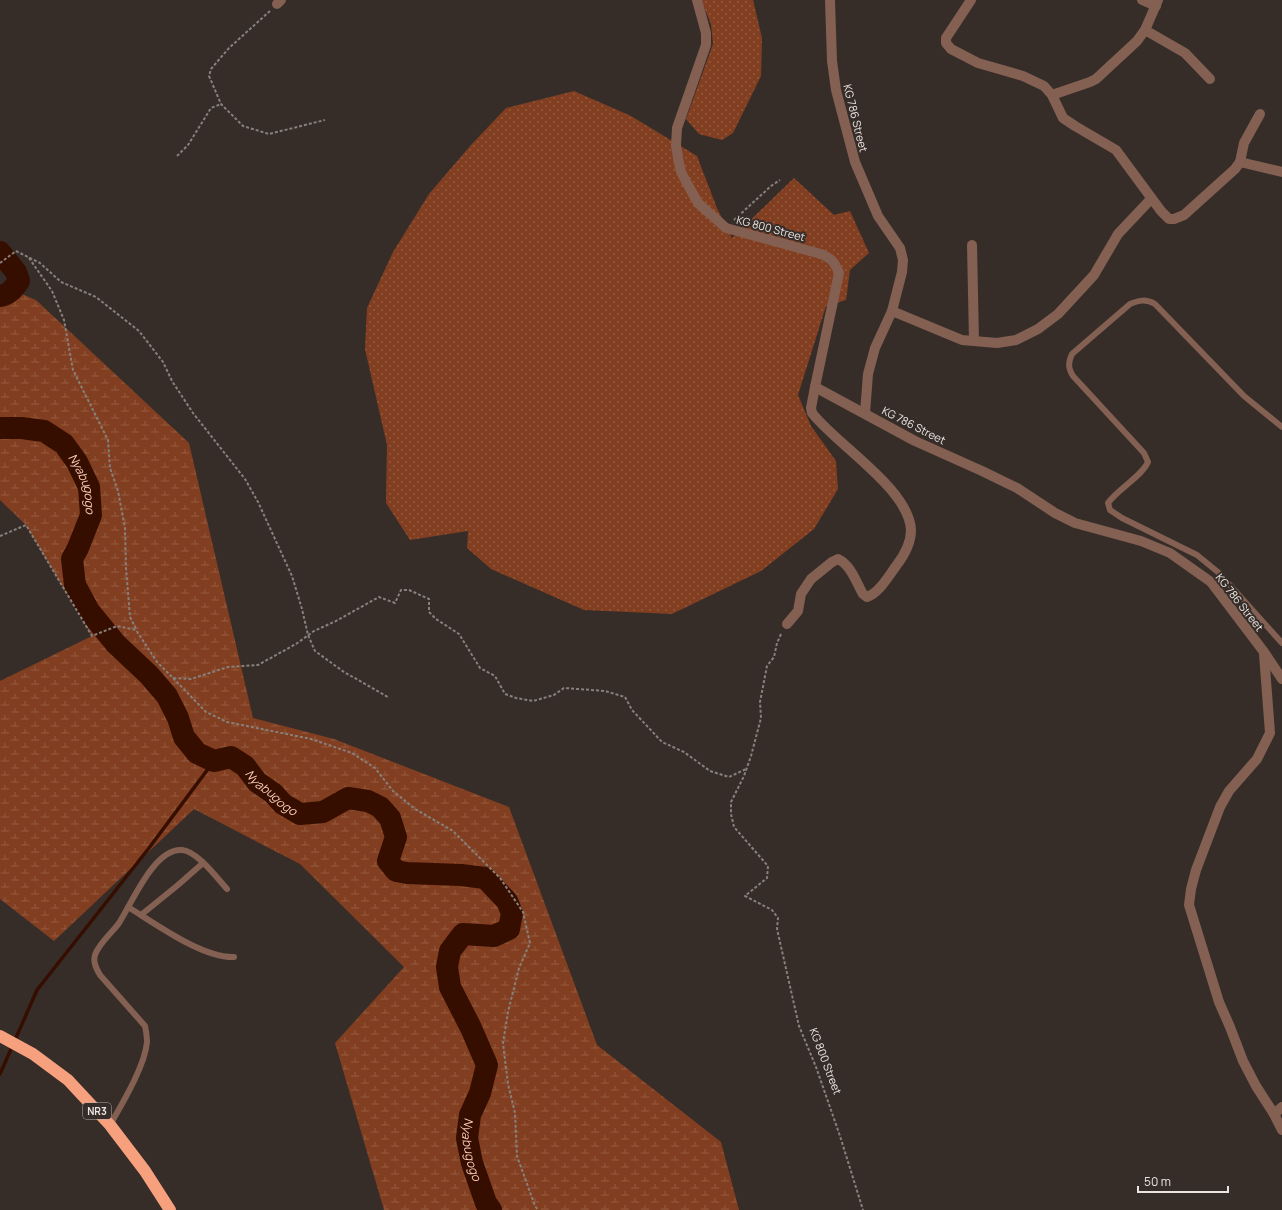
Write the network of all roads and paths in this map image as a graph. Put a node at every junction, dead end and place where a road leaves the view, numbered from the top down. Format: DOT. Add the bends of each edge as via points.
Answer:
graph roads {
  1 [pos="697,0"];
  2 [pos="830,0"];
  3 [pos="971,0"];
  4 [pos="1142,0"];
  5 [pos="279,2"];
  6 [pos="1157,3"];
  7 [pos="1145,30"];
  8 [pos="1210,78"];
  9 [pos="1052,95"];
  10 [pos="221,104"];
  11 [pos="1260,114"];
  12 [pos="325,120"];
  13 [pos="177,156"];
  14 [pos="1240,162"];
  15 [pos="1282,172"];
  16 [pos="780,180"];
  17 [pos="1152,199"];
  18 [pos="726,228"];
  19 [pos="972,245"];
  20 [pos="29,258"];
  21 [pos="0,263"];
  22 [pos="892,311"];
  23 [pos="974,340"];
  24 [pos="814,387"];
  25 [pos="865,413"];
  26 [pos="1282,427"];
  27 [pos="0,536"];
  28 [pos="787,624"];
  29 [pos="139,634"];
  30 [pos="308,635"];
  31 [pos="1282,642"];
  32 [pos="1264,652"];
  33 [pos="173,678"];
  34 [pos="1282,679"];
  35 [pos="388,697"];
  36 [pos="746,769"];
  37 [pos="203,862"];
  38 [pos="227,889"];
  39 [pos="128,907"];
  40 [pos="140,915"];
  41 [pos="234,957"];
  42 [pos="0,1036"];
  43 [pos="1278,1110"];
  44 [pos="110,1125"];
  45 [pos="1282,1130"];
  46 [pos="170,1210"];
  47 [pos="538,1210"];
  48 [pos="863,1210"];
  1 -- 18 [label="street, KG 800 Street" via="706,33 706,45 677,128 676,145 681,172 698,203"];
  2 -- 22 [label="street, KG 786 Street" via="832,61 836,90 855,162 878,216 900,248 903,260"];
  3 -- 9 [label="street" via="946,38 946,43 951,49 978,64 1030,79 1044,86"];
  4 -- 6 [label="street"];
  5 -- 10 [label="path" via="229,48 211,69 209,76"];
  6 -- 7 [label="street"];
  7 -- 8 [label="street" via="1185,53"];
  7 -- 9 [label="street" via="1096,79"];
  9 -- 17 [label="street" via="1063,118 1116,150"];
  10 -- 12 [label="path" via="243,126 269,134"];
  10 -- 13 [label="path" via="211,108 188,145"];
  11 -- 14 [label="street" via="1244,143"];
  14 -- 15 [label="street"];
  14 -- 17 [label="street" via="1184,215 1169,219"];
  16 -- 18 [label="path"];
  17 -- 23 [label="street" via="1118,234 1094,275 1058,314 1038,329 1016,340 997,343"];
  18 -- 24 [label="street, KG 800 Street" via="820,254 835,263 839,273"];
  19 -- 23 [label="street"];
  20 -- 21 [label="path" via="16,250"];
  20 -- 29 [label="path" via="52,291 64,320 73,370 108,440 110,468 118,491 125,528 130,617"];
  20 -- 30 [label="path" via="61,282 96,297 139,331 163,362 172,381 193,412 245,479 258,502 292,576"];
  22 -- 23 [label="street" via="962,340"];
  22 -- 25 [label="street, KG 786 Street" via="875,348 868,374"];
  24 -- 25 [label="street"];
  24 -- 28 [label="street, KG 800 Street" via="812,413 892,490 903,507 911,531 905,554 884,583 871,595 866,597 863,594 847,566 838,559 811,579 801,594 798,611"];
  25 -- 32 [label="street, KG 786 Street" via="915,441 1016,488 1075,523 1141,541 1170,553 1211,582"];
  26 -- 31 [label="lane" via="1244,396 1156,304 1148,300 1130,304 1072,354 1069,361 1069,369 1073,376 1144,453 1148,462 1145,469 1108,502 1110,510 1197,555 1219,573"];
  27 -- 29 [label="path" via="26,525 92,636 117,626 136,630"];
  28 -- 36 [label="path" via="777,643 774,657 767,666 760,702 761,718"];
  29 -- 33 [label="path" via="157,662"];
  30 -- 33 [label="path" via="258,665 228,667 191,679"];
  30 -- 35 [label="path" via="315,650 344,672"];
  30 -- 36 [label="path" via="378,597 395,603 401,590 410,590 429,599 429,612 459,634 480,668 495,676 505,694 533,701 554,695 564,688 605,691 625,697 632,710 662,742 684,752 710,771 729,777"];
  32 -- 34 [label="street, KG 786 Street"];
  32 -- 43 [label="street" via="1270,733 1257,758 1229,791 1220,807 1196,870 1189,905 1219,1002 1242,1061 1256,1086"];
  33 -- 47 [label="path" via="206,712 227,722 311,739 352,753 375,768 393,791 415,809 453,832 500,878 523,912 530,943 519,968 503,1042 508,1084 515,1113 517,1156 534,1206"];
  36 -- 48 [label="path, KG 800 Street" via="731,802 731,814 734,827 768,866 767,878 745,896 772,910 778,918 777,929 799,1026 816,1067"];
  37 -- 38 [label="lane"];
  37 -- 39 [label="lane" via="187,851 177,850 169,853 150,870"];
  37 -- 40 [label="lane"];
  39 -- 40 [label="lane"];
  39 -- 44 [label="lane" via="96,953 95,966 145,1026 147,1043 136,1074"];
  40 -- 41 [label="lane" via="209,954"];
  42 -- 44 [label="highway, NR3" via="34,1054 68,1080"];
  43 -- 45 [label="street"];
  44 -- 46 [label="highway, NR3" via="145,1171"];
}
